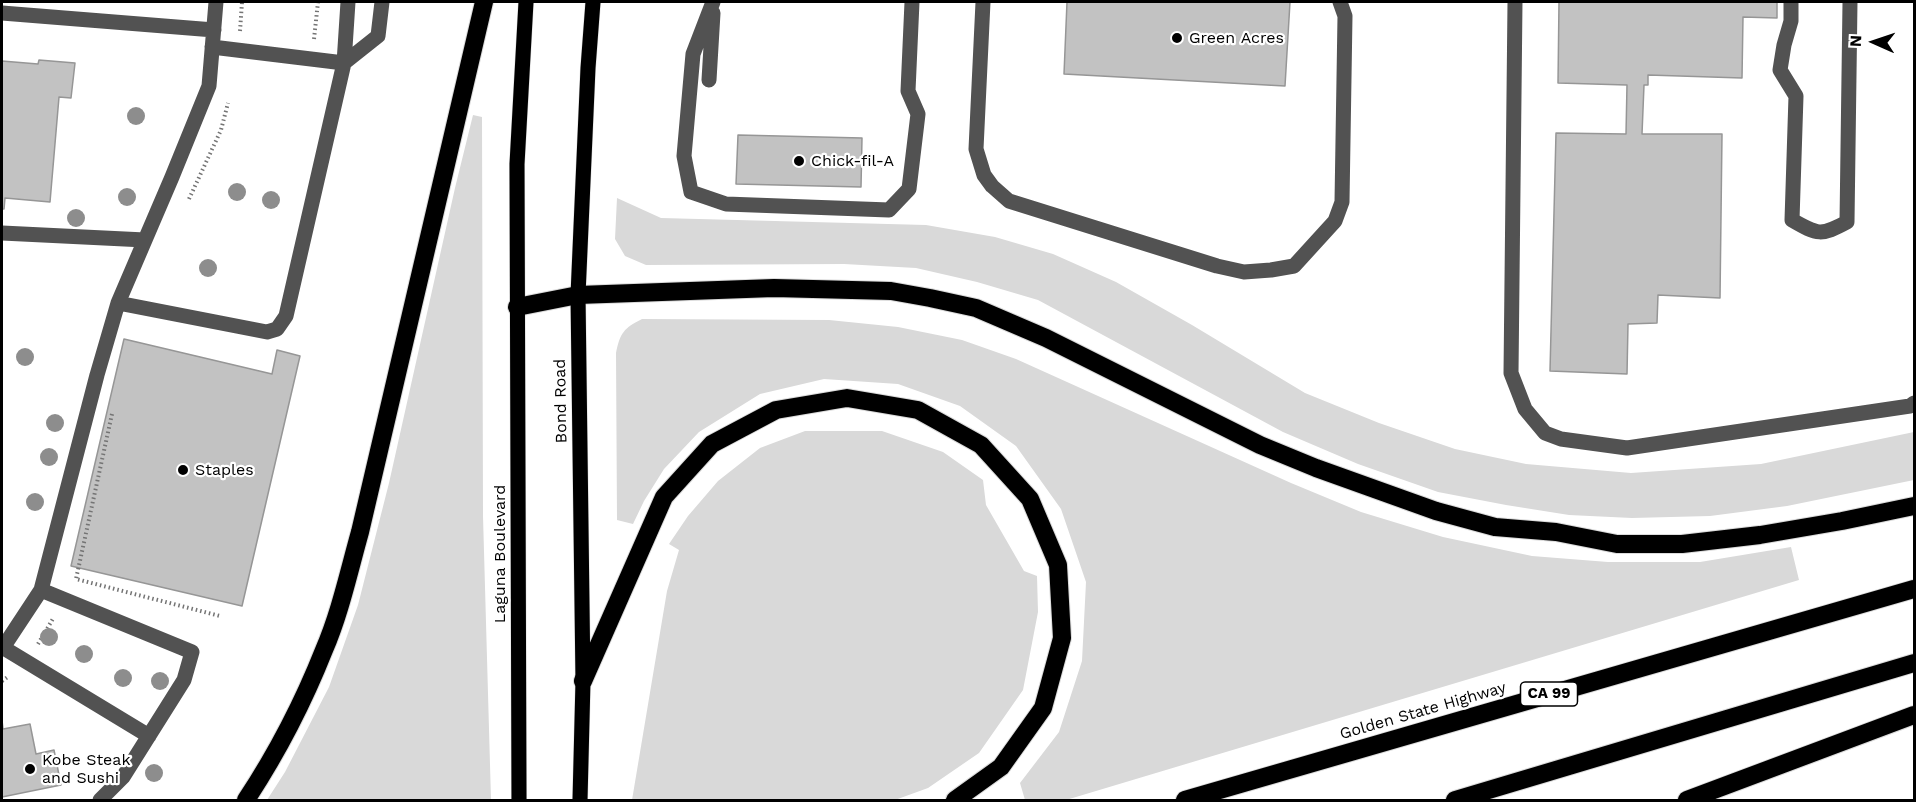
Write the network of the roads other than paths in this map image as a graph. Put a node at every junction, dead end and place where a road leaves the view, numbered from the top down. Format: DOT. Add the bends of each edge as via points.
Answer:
graph roads {
  1 [pos="216,2"];
  2 [pos="348,2"];
  3 [pos="382,2"];
  4 [pos="484,2"];
  5 [pos="526,2"];
  6 [pos="593,2"];
  7 [pos="713,2"];
  8 [pos="912,2"];
  9 [pos="983,2"];
  10 [pos="1340,2"];
  11 [pos="1515,2"];
  12 [pos="1791,2"];
  13 [pos="1850,2"];
  14 [pos="2,13"];
  15 [pos="214,30"];
  16 [pos="212,47"];
  17 [pos="344,63"];
  18 [pos="710,80"];
  19 [pos="2,233"];
  20 [pos="145,240"];
  21 [pos="578,295"];
  22 [pos="118,303"];
  23 [pos="517,307"];
  24 [pos="1914,403"];
  25 [pos="1914,506"];
  26 [pos="1914,589"];
  27 [pos="41,590"];
  28 [pos="2,648"];
  29 [pos="1914,663"];
  30 [pos="583,681"];
  31 [pos="1914,715"];
  32 [pos="149,736"];
  33 [pos="100,801"];
  34 [pos="246,801"];
  35 [pos="519,801"];
  36 [pos="580,801"];
  37 [pos="955,801"];
  38 [pos="1185,801"];
  39 [pos="1455,801"];
  40 [pos="1687,801"];
  1 -- 15 [label="lane"];
  2 -- 17 [label="lane"];
  3 -- 17 [label="lane" via="378,36"];
  4 -- 34 [label="highway" via="344,589 300,708"];
  5 -- 23 [label="main road" via="516,165"];
  6 -- 21 [label="main road, Bond Road"];
  7 -- 8 [label="lane" via="693,54 684,156 691,192 726,204 889,210 909,189 918,114 908,91"];
  7 -- 18 [label="lane"];
  9 -- 10 [label="lane" via="976,148 984,175 992,186 1009,201 1244,272 1294,266 1335,221 1342,202 1345,16"];
  11 -- 24 [label="lane" via="1511,373 1525,409 1545,433 1561,440 1627,448"];
  12 -- 13 [label="lane" via="1791,21 1780,70 1796,96 1792,220 1810,230 1827,233 1847,222"];
  14 -- 15 [label="lane"];
  15 -- 16 [label="lane"];
  16 -- 17 [label="lane"];
  16 -- 20 [label="lane" via="209,86"];
  17 -- 22 [label="lane" via="286,316 277,329 267,332"];
  19 -- 20 [label="lane"];
  20 -- 22 [label="lane"];
  21 -- 23 [label="highway"];
  21 -- 25 [label="highway" via="774,288 879,291 976,308 1046,338 1260,445 1436,512 1495,527 1557,532 1617,544 1682,544 1760,536"];
  21 -- 30 [label="main road, Bond Road"];
  22 -- 27 [label="lane"];
  23 -- 35 [label="main road, Laguna Boulevard"];
  26 -- 38 [label="highway, Golden State Highway / CA 99"];
  27 -- 28 [label="lane"];
  27 -- 32 [label="lane" via="192,652 184,680"];
  28 -- 32 [label="lane"];
  29 -- 39 [label="highway"];
  30 -- 36 [label="main road, Bond Road"];
  30 -- 37 [label="highway" via="663,497 712,444 776,410 847,398 918,410 981,445 1030,499 1058,565 1062,638 1043,708 1001,767"];
  31 -- 40 [label="highway"];
  32 -- 33 [label="lane" via="123,777"];
}
